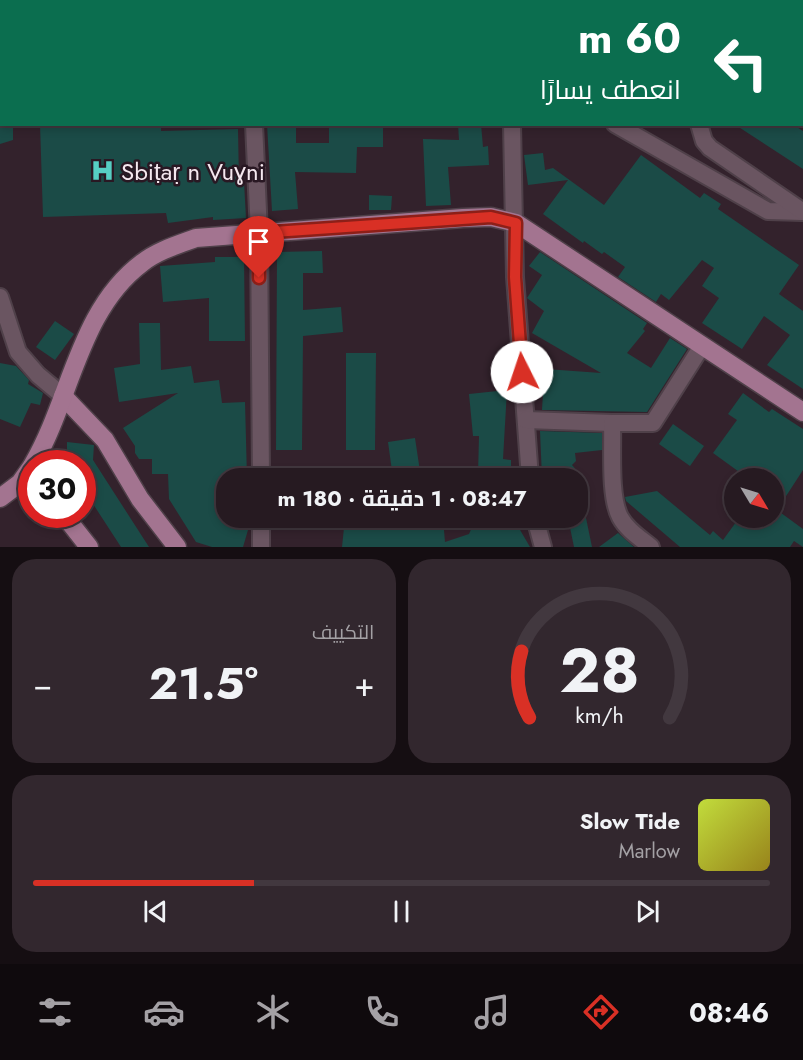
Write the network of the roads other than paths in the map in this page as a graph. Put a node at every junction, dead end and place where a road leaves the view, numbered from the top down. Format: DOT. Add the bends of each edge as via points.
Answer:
graph roads {
  1 [pos="254,126"];
  2 [pos="512,126"];
  3 [pos="619,126"];
  4 [pos="700,126"];
  5 [pos="802,212"];
  6 [pos="516,223"];
  7 [pos="259,233"];
  8 [pos="0,297"];
  9 [pos="702,346"];
  10 [pos="63,396"];
  11 [pos="803,412"];
  12 [pos="526,420"];
  13 [pos="612,423"];
  14 [pos="39,450"];
  15 [pos="261,468"];
  16 [pos="529,468"];
  17 [pos="18,484"];
  18 [pos="0,498"];
  19 [pos="74,528"];
  20 [pos="261,528"];
  21 [pos="538,528"];
  22 [pos="89,547"];
  23 [pos="177,547"];
  24 [pos="261,547"];
  25 [pos="543,547"];
  26 [pos="651,547"];
  1 -- 7 [label="street"];
  2 -- 6 [label="street"];
  3 -- 5 [label="street" via="768,211"];
  4 -- 5 [label="street" via="710,148"];
  6 -- 7 [label="main road" via="491,217"];
  6 -- 9 [label="main road"];
  6 -- 12 [label="street" via="515,277"];
  7 -- 10 [label="main road" via="196,238 167,248 142,263 112,291"];
  7 -- 15 [label="street"];
  8 -- 10 [label="street" via="18,352"];
  9 -- 11 [label="main road"];
  9 -- 13 [label="street" via="653,423"];
  10 -- 14 [label="main road"];
  10 -- 23 [label="main road" via="105,440 140,499"];
  12 -- 13 [label="street"];
  12 -- 16 [label="street"];
  13 -- 26 [label="street" via="620,517 628,529"];
  17 -- 18 [label="main road"];
  19 -- 22 [label="main road"];
  20 -- 24 [label="street"];
  21 -- 25 [label="street"];
}
